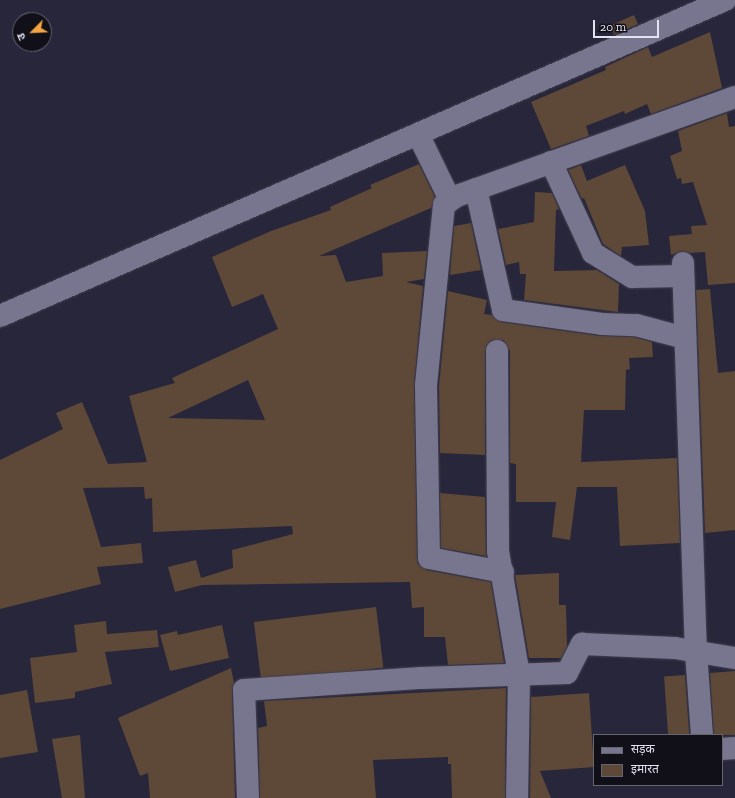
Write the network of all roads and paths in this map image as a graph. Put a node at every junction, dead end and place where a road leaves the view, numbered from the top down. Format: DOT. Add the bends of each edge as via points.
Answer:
graph roads {
  1 [pos="726,0"];
  2 [pos="735,97"];
  3 [pos="418,134"];
  4 [pos="551,162"];
  5 [pos="476,189"];
  6 [pos="450,200"];
  7 [pos="0,316"];
  8 [pos="685,338"];
  9 [pos="497,351"];
  10 [pos="503,572"];
  11 [pos="696,652"];
  12 [pos="735,658"];
  13 [pos="519,675"];
  14 [pos="702,734"];
  15 [pos="735,748"];
  16 [pos="723,749"];
  17 [pos="248,798"];
  18 [pos="517,798"];
  1 -- 3 [label="street"];
  2 -- 4 [label="street"];
  3 -- 6 [label="street"];
  3 -- 7 [label="street"];
  4 -- 5 [label="street"];
  4 -- 8 [label="street" via="593,253 632,277 683,269"];
  5 -- 6 [label="street"];
  5 -- 8 [label="street" via="503,310 602,324 636,325"];
  6 -- 10 [label="street" via="444,205 426,385 429,558"];
  8 -- 11 [label="street"];
  9 -- 10 [label="street" via="498,551"];
  10 -- 13 [label="street"];
  11 -- 12 [label="street"];
  11 -- 13 [label="street" via="675,648 582,644 567,673"];
  11 -- 14 [label="street"];
  13 -- 17 [label="street" via="244,690"];
  13 -- 18 [label="street"];
  15 -- 16 [label="street"];
}
